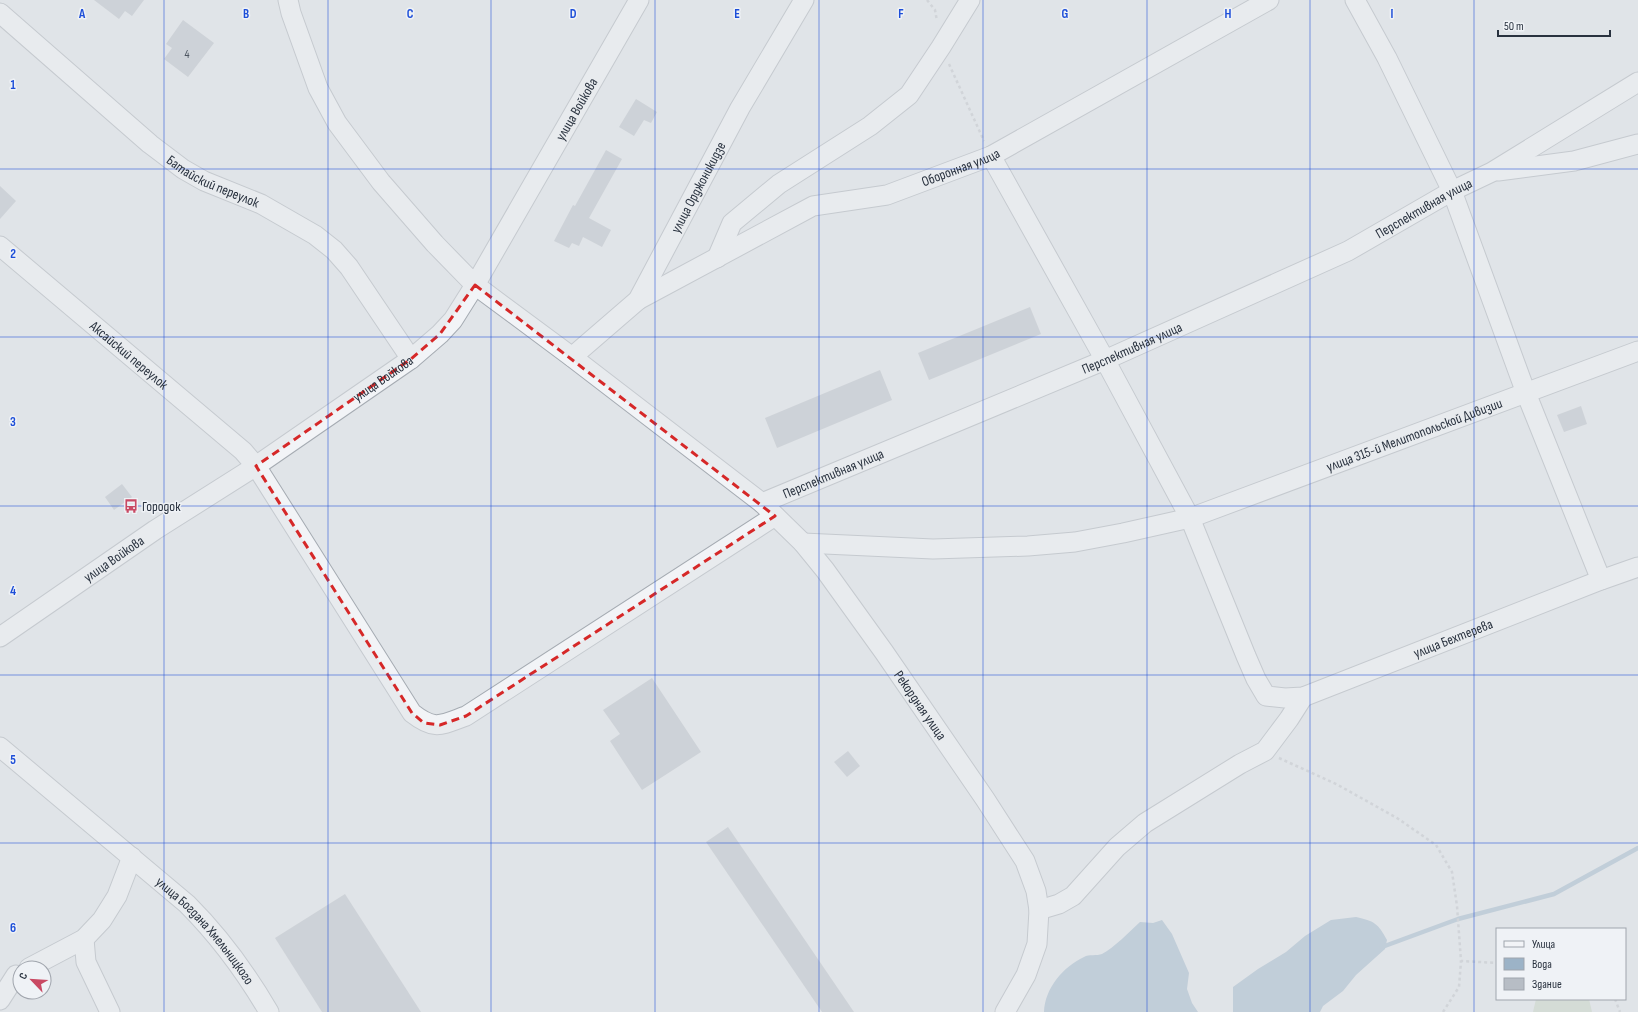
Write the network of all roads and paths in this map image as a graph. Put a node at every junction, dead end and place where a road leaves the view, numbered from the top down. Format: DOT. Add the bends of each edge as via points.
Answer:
graph roads {
  1 [pos="288,0"];
  2 [pos="639,0"];
  3 [pos="804,0"];
  4 [pos="927,0"];
  5 [pos="970,0"];
  6 [pos="1269,0"];
  7 [pos="1355,0"];
  8 [pos="0,13"];
  9 [pos="942,47"];
  10 [pos="1638,82"];
  11 [pos="1638,144"];
  12 [pos="991,156"];
  13 [pos="1492,172"];
  14 [pos="1452,191"];
  15 [pos="0,246"];
  16 [pos="717,258"];
  17 [pos="476,285"];
  18 [pos="638,300"];
  19 [pos="1638,350"];
  20 [pos="572,357"];
  21 [pos="411,359"];
  22 [pos="1105,360"];
  23 [pos="1526,393"];
  24 [pos="256,466"];
  25 [pos="768,509"];
  26 [pos="1190,518"];
  27 [pos="803,542"];
  28 [pos="1638,567"];
  29 [pos="1601,580"];
  30 [pos="0,637"];
  31 [pos="1303,698"];
  32 [pos="0,747"];
  33 [pos="1265,752"];
  34 [pos="132,857"];
  35 [pos="1039,910"];
  36 [pos="84,939"];
  37 [pos="43,960"];
  38 [pos="1461,961"];
  39 [pos="1496,963"];
  40 [pos="12,980"];
  41 [pos="0,1000"];
  42 [pos="1615,1000"];
  43 [pos="110,1012"];
  44 [pos="268,1012"];
  45 [pos="1005,1012"];
  46 [pos="1443,1012"];
  47 [pos="1620,1012"];
  1 -- 17 [label="street, Рекордная улица" via="318,88 337,123 381,182 435,244"];
  2 -- 17 [label="street, улица Войкова"];
  3 -- 18 [label="street, улица Орджоникидзе" via="740,108"];
  4 -- 9 [label="path" via="936,10"];
  5 -- 9 [label="street"];
  6 -- 12 [label="street, Оборонная улица"];
  7 -- 14 [label="street" via="1387,58"];
  8 -- 21 [label="street, Батайский переулок" via="182,169 204,182 261,204 315,235 334,250 349,266"];
  9 -- 12 [label="path"];
  9 -- 16 [label="street" via="909,95 870,126 779,184 732,223"];
  10 -- 13 [label="street, Перспективная улица"];
  11 -- 13 [label="street, Перспективная улица" via="1574,161"];
  12 -- 16 [label="street, Оборонная улица" via="887,195 813,206"];
  12 -- 22 [label="street"];
  13 -- 14 [label="street, Перспективная улица"];
  14 -- 22 [label="street, Перспективная улица" via="1348,251"];
  14 -- 23 [label="street"];
  15 -- 24 [label="street, Аксайский переулок" via="243,451"];
  16 -- 18 [label="street, Оборонная улица"];
  17 -- 20 [label="street, Рекордная улица"];
  17 -- 21 [label="street, улица Войкова" via="453,320"];
  18 -- 20 [label="street, улица Орджоникидзе"];
  19 -- 23 [label="street, улица 315-й Мелитопольской Дивизии"];
  20 -- 25 [label="street, Рекордная улица"];
  21 -- 24 [label="street, улица Войкова"];
  22 -- 25 [label="street, Перспективная улица"];
  22 -- 26 [label="street"];
  23 -- 26 [label="street, улица 315-й Мелитопольской Дивизии"];
  23 -- 29 [label="street"];
  24 -- 25 [label="street, Аксайский переулок" via="412,713 424,723 440,725 466,716"];
  24 -- 30 [label="street, улица Войкова" via="154,530"];
  25 -- 27 [label="street, Рекордная улица"];
  26 -- 27 [label="street, улица 315-й Мелитопольской Дивизии" via="1075,542 1028,546 933,549"];
  26 -- 31 [label="street, улица Бехтерева" via="1248,662 1266,696"];
  27 -- 35 [label="street, Рекордная улица" via="884,652 1025,861 1036,891"];
  28 -- 29 [label="street, улица Бехтерева"];
  29 -- 31 [label="street, улица Бехтерева"];
  31 -- 33 [label="street"];
  32 -- 34 [label="street, улица Богдана Хмельницкого"];
  33 -- 35 [label="street" via="1240,764 1145,823 1117,847 1072,896 1059,904"];
  33 -- 38 [label="path" via="1338,785 1397,818 1436,846 1452,872"];
  34 -- 36 [label="street" via="110,909"];
  34 -- 44 [label="street, улица Богдана Хмельницкого" via="206,923 236,959"];
  35 -- 45 [label="street, Рекордная улица" via="1037,944 1032,960"];
  36 -- 37 [label="street"];
  36 -- 43 [label="street" via="86,962"];
  38 -- 39 [label="path"];
  38 -- 46 [label="path" via="1459,987"];
  40 -- 41 [label="street"];
  42 -- 47 [label="path"];
}
